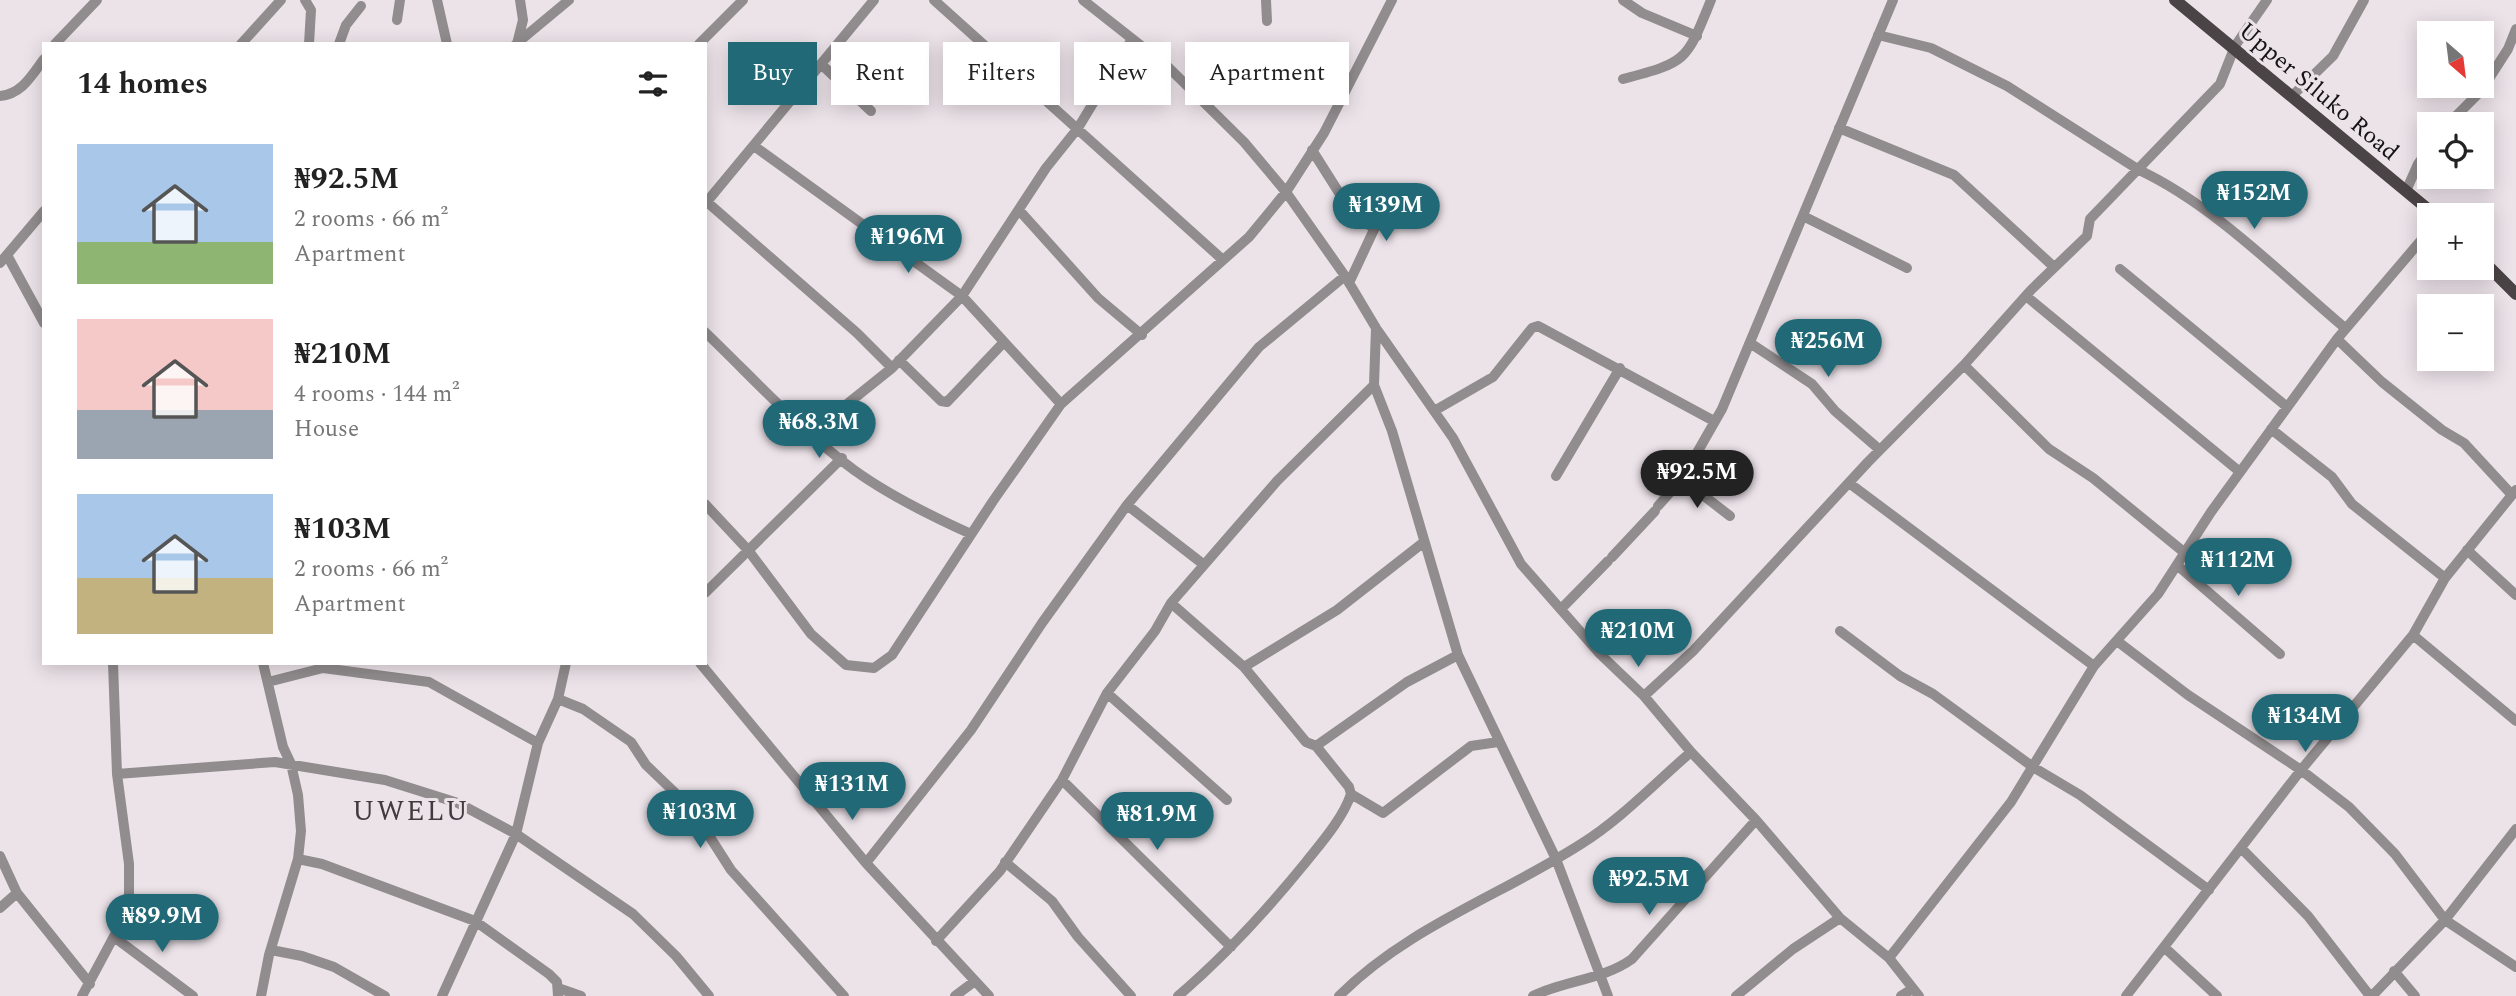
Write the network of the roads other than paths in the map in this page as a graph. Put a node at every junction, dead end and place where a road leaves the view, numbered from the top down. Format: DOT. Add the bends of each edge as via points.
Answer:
graph roads {
  1 [pos="97,0"];
  2 [pos="281,0"];
  3 [pos="305,0"];
  4 [pos="400,0"];
  5 [pos="438,0"];
  6 [pos="520,0"];
  7 [pos="569,0"];
  8 [pos="743,0"];
  9 [pos="874,0"];
  10 [pos="934,0"];
  11 [pos="1083,0"];
  12 [pos="1266,0"];
  13 [pos="1392,0"];
  14 [pos="1623,0"];
  15 [pos="1711,0"];
  16 [pos="1893,0"];
  17 [pos="2175,0"];
  18 [pos="2267,0"];
  19 [pos="2364,0"];
  20 [pos="361,6"];
  21 [pos="397,20"];
  22 [pos="1267,21"];
  23 [pos="2516,29"];
  24 [pos="1878,35"];
  25 [pos="1697,36"];
  26 [pos="1132,39"];
  27 [pos="57,42"];
  28 [pos="243,42"];
  29 [pos="309,42"];
  30 [pos="340,42"];
  31 [pos="447,42"];
  32 [pos="517,42"];
  33 [pos="518,42"];
  34 [pos="701,42"];
  35 [pos="2235,46"];
  36 [pos="2512,52"];
  37 [pos="42,62"];
  38 [pos="822,65"];
  39 [pos="1623,79"];
  40 [pos="2293,95"];
  41 [pos="0,96"];
  42 [pos="871,111"];
  43 [pos="2460,112"];
  44 [pos="1078,128"];
  45 [pos="1839,128"];
  46 [pos="754,146"];
  47 [pos="1312,150"];
  48 [pos="2417,166"];
  49 [pos="2139,170"];
  50 [pos="1409,191"];
  51 [pos="2406,191"];
  52 [pos="1286,192"];
  53 [pos="707,202"];
  54 [pos="2420,203"];
  55 [pos="707,204"];
  56 [pos="1019,209"];
  57 [pos="42,213"];
  58 [pos="1803,216"];
  59 [pos="1375,228"];
  60 [pos="2417,245"];
  61 [pos="4,259"];
  62 [pos="1223,260"];
  63 [pos="2054,267"];
  64 [pos="1907,268"];
  65 [pos="2120,269"];
  66 [pos="2494,272"];
  67 [pos="1347,279"];
  68 [pos="2516,294"];
  69 [pos="962,296"];
  70 [pos="2026,296"];
  71 [pos="42,320"];
  72 [pos="1376,328"];
  73 [pos="2345,328"];
  74 [pos="707,334"];
  75 [pos="1142,335"];
  76 [pos="2337,339"];
  77 [pos="1004,342"];
  78 [pos="1749,343"];
  79 [pos="896,364"];
  80 [pos="1964,365"];
  81 [pos="1620,368"];
  82 [pos="1374,385"];
  83 [pos="1061,404"];
  84 [pos="2287,407"];
  85 [pos="1434,411"];
  86 [pos="1714,421"];
  87 [pos="2271,429"];
  88 [pos="811,433"];
  89 [pos="1880,450"];
  90 [pos="842,458"];
  91 [pos="2240,472"];
  92 [pos="1556,476"];
  93 [pos="1682,479"];
  94 [pos="1849,483"];
  95 [pos="2514,492"];
  96 [pos="1127,505"];
  97 [pos="707,506"];
  98 [pos="1730,516"];
  99 [pos="971,534"];
  100 [pos="1424,542"];
  101 [pos="748,550"];
  102 [pos="2467,550"];
  103 [pos="2185,553"];
  104 [pos="1203,564"];
  105 [pos="2177,565"];
  106 [pos="2445,578"];
  107 [pos="707,591"];
  108 [pos="2516,595"];
  109 [pos="1171,603"];
  110 [pos="1561,609"];
  111 [pos="1840,631"];
  112 [pos="2413,635"];
  113 [pos="2117,640"];
  114 [pos="2280,654"];
  115 [pos="1458,655"];
  116 [pos="113,665"];
  117 [pos="264,665"];
  118 [pos="566,665"];
  119 [pos="701,665"];
  120 [pos="327,666"];
  121 [pos="2094,666"];
  122 [pos="1244,667"];
  123 [pos="268,682"];
  124 [pos="1107,694"];
  125 [pos="1644,696"];
  126 [pos="558,699"];
  127 [pos="2516,720"];
  128 [pos="1498,742"];
  129 [pos="538,743"];
  130 [pos="1316,746"];
  131 [pos="1691,752"];
  132 [pos="291,764"];
  133 [pos="2032,767"];
  134 [pos="2301,770"];
  135 [pos="117,774"];
  136 [pos="1062,780"];
  137 [pos="1351,794"];
  138 [pos="1227,800"];
  139 [pos="1756,820"];
  140 [pos="2516,829"];
  141 [pos="516,834"];
  142 [pos="2242,849"];
  143 [pos="0,856"];
  144 [pos="299,859"];
  145 [pos="1556,859"];
  146 [pos="1005,862"];
  147 [pos="866,863"];
  148 [pos="2209,890"];
  149 [pos="17,893"];
  150 [pos="0,908"];
  151 [pos="1840,918"];
  152 [pos="2445,920"];
  153 [pos="475,921"];
  154 [pos="114,937"];
  155 [pos="936,942"];
  156 [pos="1231,947"];
  157 [pos="2164,947"];
  158 [pos="271,950"];
  159 [pos="1889,958"];
  160 [pos="2516,967"];
  161 [pos="2394,971"];
  162 [pos="1600,974"];
  163 [pos="975,981"];
  164 [pos="90,984"];
  165 [pos="558,992"];
  166 [pos="1915,993"];
  167 [pos="82,996"];
  168 [pos="193,996"];
  169 [pos="261,996"];
  170 [pos="385,996"];
  171 [pos="442,996"];
  172 [pos="581,996"];
  173 [pos="709,996"];
  174 [pos="844,996"];
  175 [pos="955,996"];
  176 [pos="989,996"];
  177 [pos="1131,996"];
  178 [pos="1178,996"];
  179 [pos="1339,996"];
  180 [pos="1533,996"];
  181 [pos="1608,996"];
  182 [pos="1736,996"];
  183 [pos="1901,996"];
  184 [pos="2126,996"];
  185 [pos="2217,996"];
  186 [pos="2371,996"];
  187 [pos="2416,996"];
  1 -- 27 [label="street"];
  2 -- 28 [label="street"];
  3 -- 29 [label="street" via="311,10"];
  4 -- 21 [label="street"];
  5 -- 31 [label="street"];
  6 -- 32 [label="street" via="523,20"];
  7 -- 33 [label="street"];
  8 -- 34 [label="street"];
  9 -- 38 [label="street"];
  10 -- 44 [label="street"];
  11 -- 26 [label="street"];
  12 -- 22 [label="street"];
  13 -- 47 [label="street"];
  14 -- 25 [label="street"];
  15 -- 25 [label="street"];
  16 -- 24 [label="street"];
  17 -- 35 [label="main road, Upper Siluko Road"];
  18 -- 35 [label="street"];
  19 -- 40 [label="street" via="2333,56"];
  20 -- 30 [label="street"];
  23 -- 36 [label="street"];
  24 -- 45 [label="street"];
  24 -- 49 [label="street" via="1931,48 2007,86"];
  25 -- 39 [label="street" via="1681,60 1669,67"];
  26 -- 44 [label="street"];
  26 -- 52 [label="street" via="1207,102"];
  35 -- 40 [label="main road, Upper Siluko Road"];
  35 -- 49 [label="street" via="2220,83"];
  36 -- 43 [label="street"];
  37 -- 41 [label="street" via="16,92"];
  38 -- 42 [label="street"];
  38 -- 46 [label="street"];
  40 -- 51 [label="main road, Upper Siluko Road"];
  44 -- 56 [label="street"];
  44 -- 62 [label="street"];
  45 -- 58 [label="street"];
  45 -- 63 [label="street" via="1954,175"];
  46 -- 53 [label="street"];
  46 -- 69 [label="street"];
  47 -- 52 [label="street"];
  47 -- 59 [label="street" via="1355,218"];
  48 -- 51 [label="street"];
  49 -- 63 [label="street" via="2090,219 2087,236"];
  49 -- 73 [label="street" via="2206,211"];
  50 -- 59 [label="street"];
  51 -- 54 [label="main road, Upper Siluko Road"];
  52 -- 62 [label="street"];
  52 -- 67 [label="street"];
  55 -- 79 [label="street"];
  56 -- 69 [label="street"];
  56 -- 75 [label="street" via="1098,299"];
  57 -- 61 [label="street"];
  58 -- 64 [label="street"];
  58 -- 78 [label="street"];
  59 -- 67 [label="street"];
  60 -- 73 [label="street"];
  61 -- 71 [label="street"];
  62 -- 75 [label="street"];
  63 -- 70 [label="street"];
  65 -- 84 [label="street"];
  66 -- 68 [label="main road"];
  67 -- 72 [label="street"];
  67 -- 96 [label="street" via="1259,347"];
  69 -- 77 [label="street"];
  69 -- 79 [label="street"];
  70 -- 80 [label="street"];
  70 -- 91 [label="street"];
  72 -- 82 [label="street"];
  72 -- 85 [label="street"];
  73 -- 76 [label="street"];
  74 -- 88 [label="street"];
  75 -- 83 [label="street"];
  76 -- 84 [label="street"];
  76 -- 95 [label="street" via="2382,382 2464,443"];
  77 -- 79 [label="street" via="947,402"];
  77 -- 83 [label="street"];
  78 -- 86 [label="street"];
  78 -- 89 [label="street" via="1812,384"];
  79 -- 88 [label="street"];
  80 -- 89 [label="street"];
  80 -- 103 [label="street" via="2049,449 2093,478"];
  81 -- 85 [label="street" via="1538,326 1493,377"];
  81 -- 86 [label="street"];
  81 -- 92 [label="street"];
  82 -- 100 [label="street"];
  82 -- 104 [label="street" via="1277,481"];
  83 -- 99 [label="street"];
  84 -- 87 [label="street"];
  85 -- 110 [label="street" via="1521,564"];
  86 -- 93 [label="street"];
  87 -- 91 [label="street"];
  87 -- 106 [label="street" via="2332,477 2352,504"];
  88 -- 90 [label="street"];
  89 -- 94 [label="street"];
  90 -- 99 [label="street" via="928,514"];
  90 -- 101 [label="street"];
  91 -- 103 [label="street"];
  93 -- 98 [label="street"];
  93 -- 110 [label="street"];
  94 -- 121 [label="street"];
  94 -- 125 [label="street" via="1693,651"];
  95 -- 102 [label="street"];
  96 -- 104 [label="street"];
  96 -- 147 [label="street" via="971,730"];
  97 -- 101 [label="street"];
  99 -- 101 [label="street" via="892,655 874,668 846,664 811,634"];
  100 -- 115 [label="street"];
  100 -- 122 [label="street" via="1337,610"];
  101 -- 107 [label="street"];
  102 -- 106 [label="street"];
  102 -- 108 [label="street"];
  103 -- 105 [label="street"];
  104 -- 109 [label="street"];
  105 -- 113 [label="street"];
  105 -- 114 [label="street"];
  106 -- 112 [label="street"];
  109 -- 122 [label="street"];
  109 -- 124 [label="street"];
  110 -- 125 [label="street"];
  111 -- 133 [label="street"];
  112 -- 127 [label="street"];
  112 -- 134 [label="street"];
  113 -- 121 [label="street"];
  113 -- 134 [label="street" via="2188,695"];
  115 -- 128 [label="street"];
  115 -- 130 [label="street" via="1407,681"];
  116 -- 135 [label="street"];
  117 -- 123 [label="street"];
  118 -- 126 [label="street"];
  119 -- 147 [label="street"];
  120 -- 123 [label="street"];
  120 -- 129 [label="street" via="429,682"];
  121 -- 133 [label="street"];
  122 -- 130 [label="street" via="1306,742"];
  123 -- 132 [label="street"];
  124 -- 136 [label="street"];
  124 -- 138 [label="street"];
  125 -- 131 [label="street"];
  126 -- 129 [label="street"];
  126 -- 174 [label="street" via="583,709 631,742 646,765 692,809 731,870"];
  128 -- 137 [label="street" via="1471,746 1383,813"];
  128 -- 145 [label="street"];
  129 -- 141 [label="street"];
  130 -- 137 [label="street"];
  131 -- 139 [label="street"];
  131 -- 145 [label="street" via="1626,809"];
  132 -- 135 [label="street" via="259,762"];
  132 -- 141 [label="street" via="397,783 458,803"];
  132 -- 144 [label="street" via="298,795"];
  133 -- 148 [label="street" via="2080,795"];
  133 -- 159 [label="street" via="1983,842"];
  134 -- 142 [label="street"];
  134 -- 152 [label="street" via="2376,833"];
  135 -- 154 [label="street" via="129,894"];
  136 -- 146 [label="street"];
  136 -- 156 [label="street"];
  137 -- 156 [label="street" via="1322,843"];
  139 -- 151 [label="street"];
  139 -- 162 [label="street" via="1632,959"];
  140 -- 152 [label="street"];
  141 -- 153 [label="street"];
  141 -- 173 [label="street" via="633,914"];
  142 -- 148 [label="street"];
  142 -- 186 [label="street" via="2308,916"];
  143 -- 149 [label="street"];
  144 -- 153 [label="street"];
  144 -- 158 [label="street"];
  145 -- 162 [label="street"];
  145 -- 179 [label="street" via="1414,935"];
  146 -- 155 [label="street"];
  146 -- 177 [label="street" via="1052,901"];
  147 -- 155 [label="street"];
  148 -- 157 [label="street"];
  149 -- 150 [label="street"];
  149 -- 164 [label="street"];
  151 -- 159 [label="street"];
  151 -- 182 [label="street"];
  152 -- 160 [label="street"];
  152 -- 161 [label="street"];
  153 -- 165 [label="street" via="549,974 557,982"];
  153 -- 171 [label="street"];
  154 -- 164 [label="street"];
  154 -- 168 [label="street"];
  155 -- 163 [label="street"];
  156 -- 178 [label="street"];
  157 -- 184 [label="street"];
  157 -- 185 [label="street"];
  158 -- 169 [label="street"];
  158 -- 170 [label="street" via="334,967"];
  159 -- 166 [label="street"];
  161 -- 186 [label="street"];
  161 -- 187 [label="street"];
  162 -- 180 [label="street" via="1564,982"];
  162 -- 181 [label="street"];
  163 -- 175 [label="street"];
  163 -- 176 [label="street"];
  164 -- 167 [label="street"];
  165 -- 172 [label="street"];
  166 -- 183 [label="street"];
}
